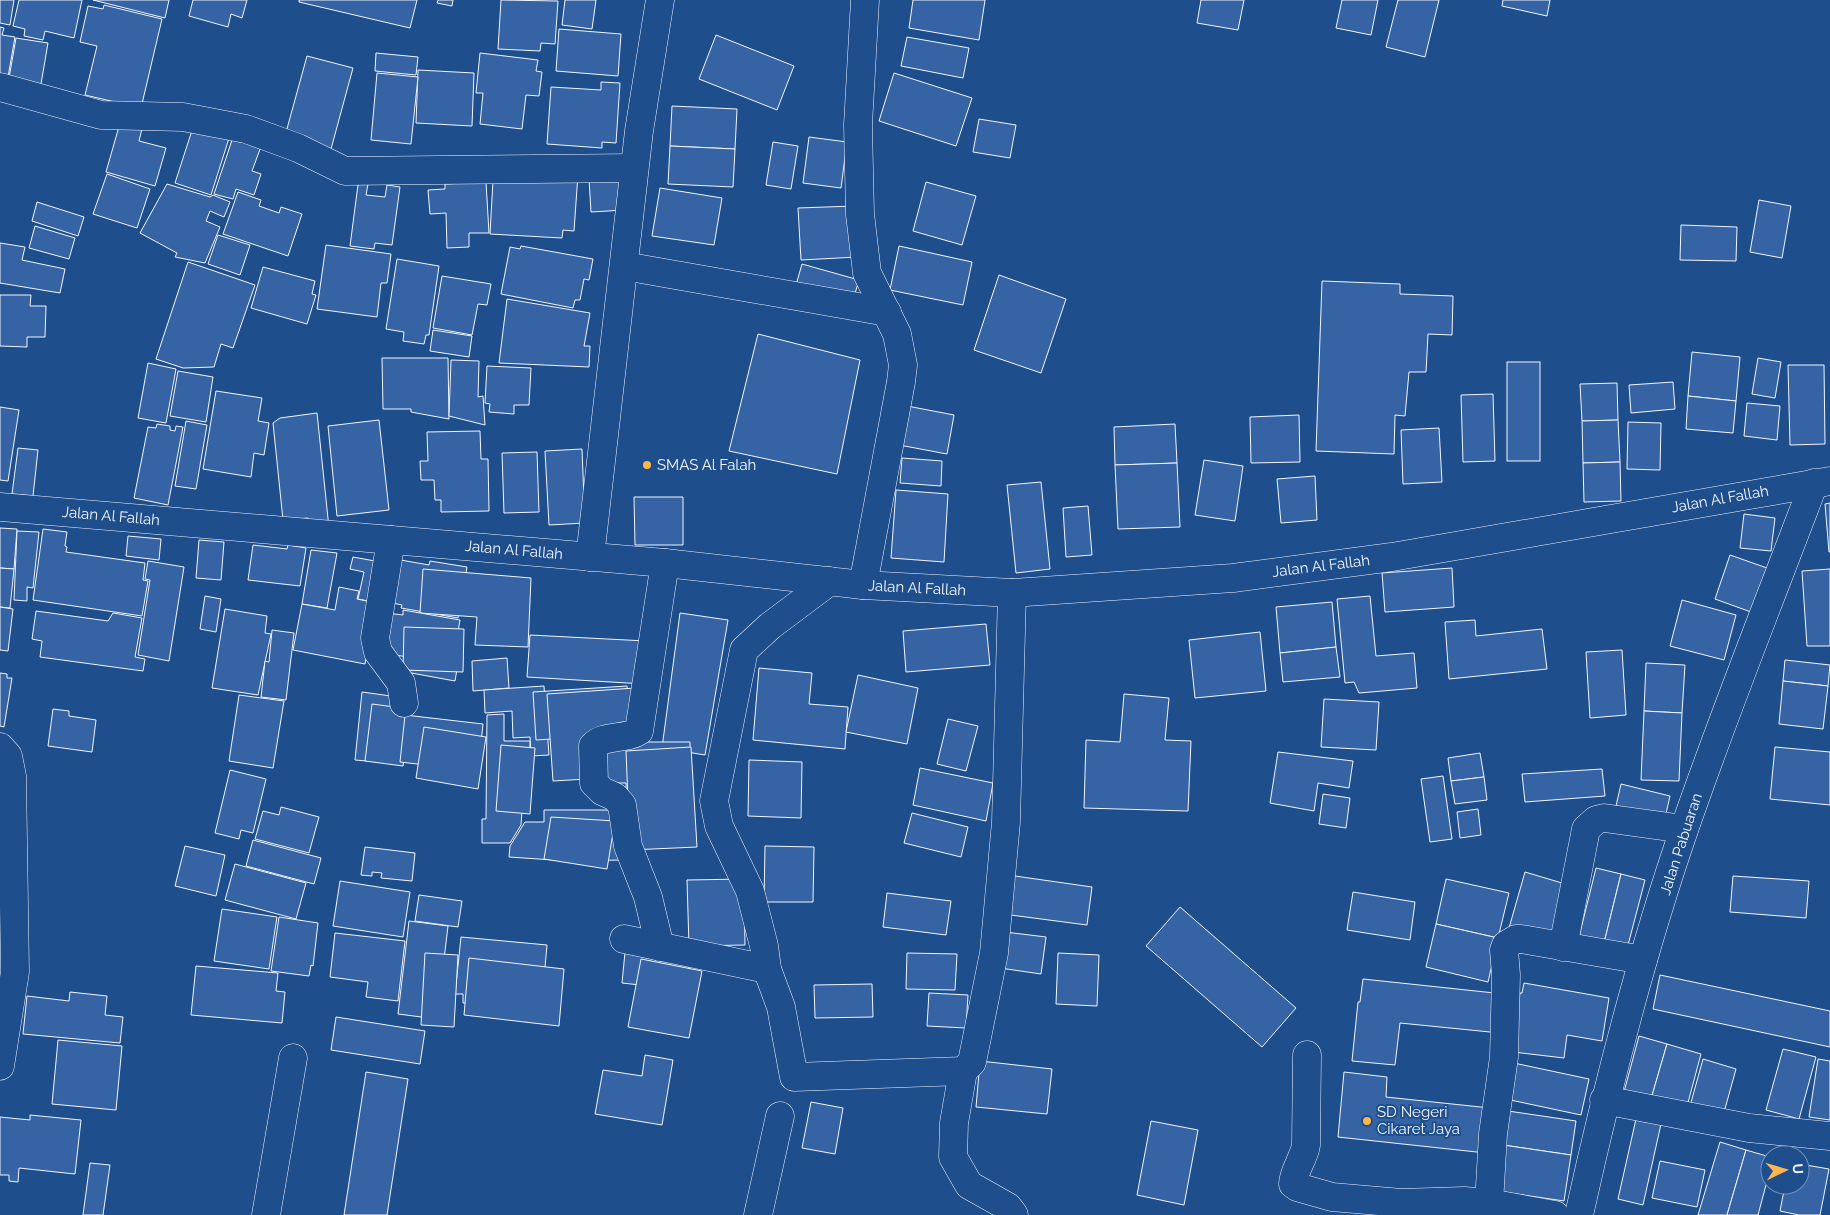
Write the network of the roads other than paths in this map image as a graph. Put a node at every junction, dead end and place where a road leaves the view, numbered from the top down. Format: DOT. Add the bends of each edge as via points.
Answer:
graph roads {
  1 [pos="660,0"];
  2 [pos="865,0"];
  3 [pos="0,87"];
  4 [pos="634,168"];
  5 [pos="624,266"];
  6 [pos="887,312"];
  7 [pos="1822,482"];
  8 [pos="0,507"];
  9 [pos="391,540"];
  10 [pos="590,556"];
  11 [pos="665,563"];
  12 [pos="830,582"];
  13 [pos="863,585"];
  14 [pos="1012,593"];
  15 [pos="404,703"];
  16 [pos="0,747"];
  17 [pos="1684,828"];
  18 [pos="624,939"];
  19 [pos="660,947"];
  20 [pos="1563,947"];
  21 [pos="1643,960"];
  22 [pos="768,969"];
  23 [pos="1307,1055"];
  24 [pos="293,1058"];
  25 [pos="0,1066"];
  26 [pos="963,1071"];
  27 [pos="1604,1100"];
  28 [pos="780,1116"];
  29 [pos="1830,1136"];
  30 [pos="1489,1202"];
  31 [pos="266,1215"];
  32 [pos="758,1215"];
  33 [pos="1014,1215"];
  34 [pos="1555,1215"];
  35 [pos="1579,1215"];
  1 -- 4 [label="street"];
  2 -- 6 [label="street" via="858,125 860,214 867,273"];
  3 -- 4 [label="street" via="101,114 183,116 246,129 298,148 346,171"];
  4 -- 5 [label="street"];
  5 -- 6 [label="street"];
  5 -- 10 [label="street"];
  6 -- 13 [label="street" via="897,334 903,364"];
  7 -- 14 [label="street, Jalan Al Fallah" via="1392,557 1233,578"];
  7 -- 17 [label="street, Jalan Pabuaran"];
  8 -- 9 [label="street, Jalan Al Fallah"];
  9 -- 10 [label="street, Jalan Al Fallah"];
  9 -- 15 [label="street" via="375,638 378,652 401,683"];
  10 -- 11 [label="street, Jalan Al Fallah"];
  11 -- 12 [label="street, Jalan Al Fallah"];
  11 -- 19 [label="street" via="639,731 633,735 597,741 592,746 594,783 622,805 628,846 648,897"];
  12 -- 13 [label="street, Jalan Al Fallah"];
  12 -- 22 [label="street" via="770,626 744,650 714,801 720,826 750,891"];
  13 -- 14 [label="street, Jalan Al Fallah"];
  14 -- 26 [label="street" via="1006,822 994,953 974,1058"];
  16 -- 25 [label="street" via="8,756 12,776 15,972"];
  17 -- 20 [label="street" via="1604,818 1586,829"];
  17 -- 21 [label="street, Jalan Pabuaran"];
  18 -- 19 [label="street"];
  19 -- 22 [label="street"];
  20 -- 21 [label="street"];
  20 -- 30 [label="street" via="1516,938 1506,944 1504,950 1504,1057 1493,1134"];
  21 -- 27 [label="street, Jalan Pabuaran"];
  22 -- 26 [label="street" via="780,1007 794,1077"];
  23 -- 30 [label="street" via="1306,1144 1293,1184 1332,1197 1400,1203"];
  24 -- 31 [label="street"];
  26 -- 33 [label="street" via="954,1122 953,1157 969,1186 1008,1207"];
  27 -- 29 [label="street" via="1749,1128"];
  27 -- 35 [label="street, Jalan Pabuaran"];
  28 -- 32 [label="street"];
  30 -- 34 [label="street"];
}
